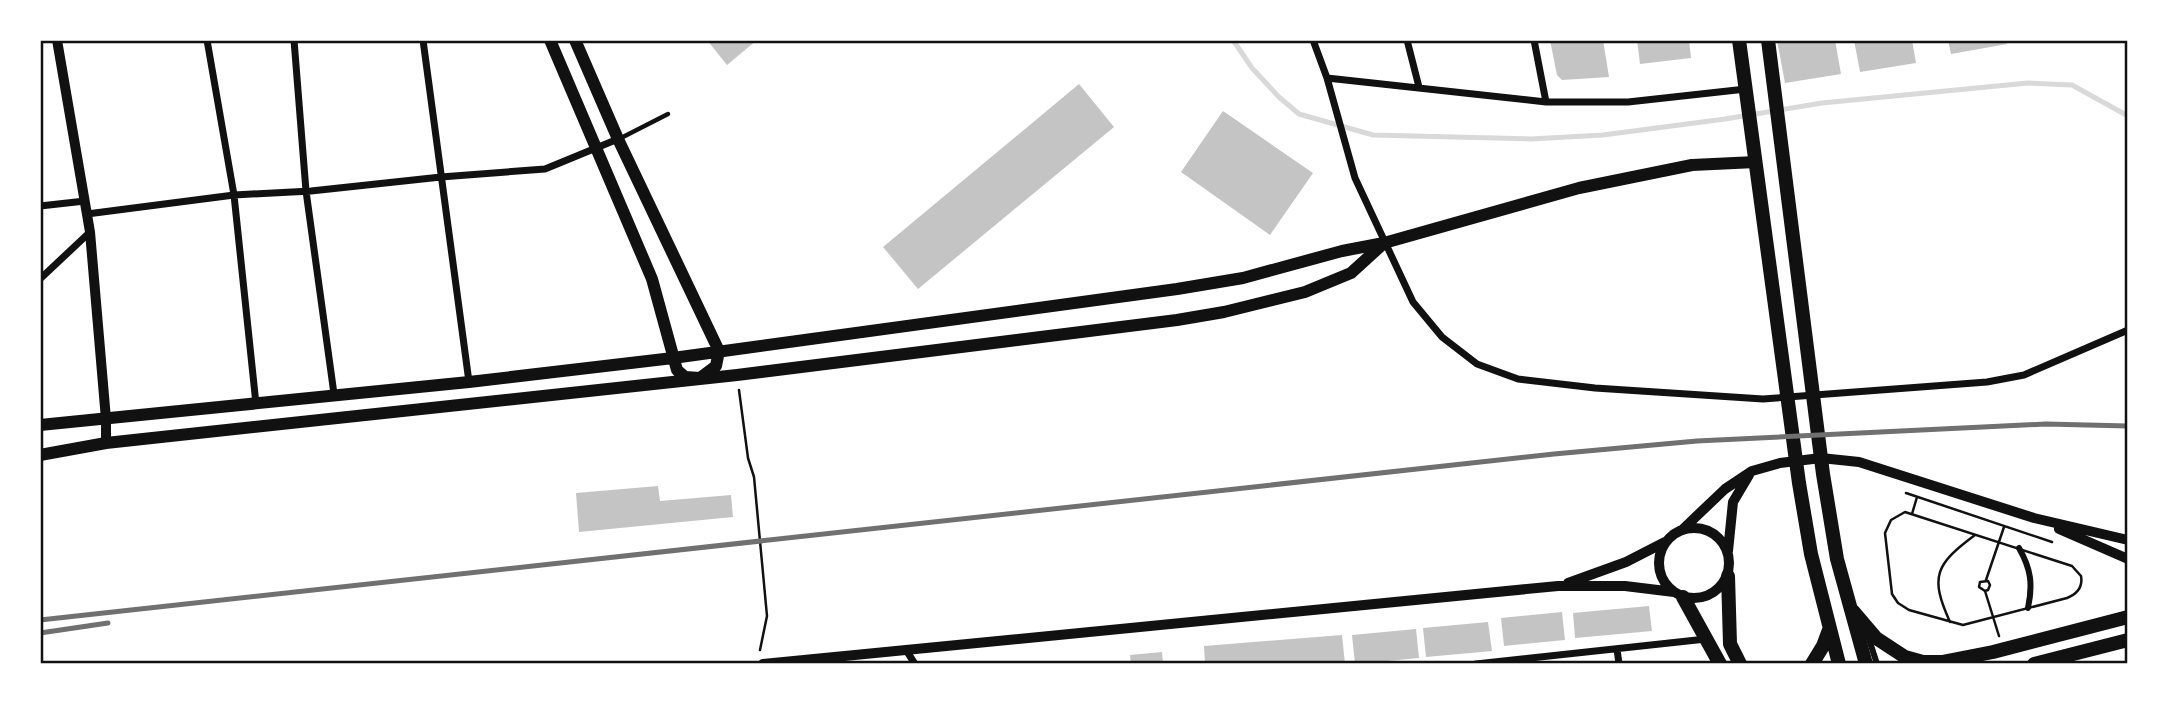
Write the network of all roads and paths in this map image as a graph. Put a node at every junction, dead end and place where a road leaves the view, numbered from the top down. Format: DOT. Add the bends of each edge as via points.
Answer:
graph roads {
  1 [pos="57,40"];
  2 [pos="207,40"];
  3 [pos="294,40"];
  4 [pos="424,40"];
  5 [pos="550,40"];
  6 [pos="575,40"];
  7 [pos="1313,40"];
  8 [pos="1407,40"];
  9 [pos="1534,40"];
  10 [pos="1739,40"];
  11 [pos="1768,40"];
  12 [pos="1327,78"];
  13 [pos="1419,88"];
  14 [pos="1746,89"];
  15 [pos="1546,102"];
  16 [pos="668,114"];
  17 [pos="618,139"];
  18 [pos="597,149"];
  19 [pos="1756,162"];
  20 [pos="441,177"];
  21 [pos="306,191"];
  22 [pos="234,195"];
  23 [pos="85,201"];
  24 [pos="40,206"];
  25 [pos="87,214"];
  26 [pos="90,232"];
  27 [pos="1384,243"];
  28 [pos="40,279"];
  29 [pos="2128,330"];
  30 [pos="719,351"];
  31 [pos="673,358"];
  32 [pos="737,375"];
  33 [pos="700,378"];
  34 [pos="469,382"];
  35 [pos="334,394"];
  36 [pos="256,404"];
  37 [pos="106,419"];
  38 [pos="40,425"];
  39 [pos="106,443"];
  40 [pos="40,455"];
  41 [pos="1752,471"];
  42 [pos="1904,492"];
  43 [pos="1917,497"];
  44 [pos="1912,514"];
  45 [pos="2034,518"];
  46 [pos="2004,526"];
  47 [pos="1682,530"];
  48 [pos="1976,534"];
  49 [pos="2128,540"];
  50 [pos="1667,541"];
  51 [pos="1999,541"];
  52 [pos="2052,542"];
  53 [pos="2018,548"];
  54 [pos="1728,551"];
  55 [pos="2128,559"];
  56 [pos="1728,576"];
  57 [pos="1986,580"];
  58 [pos="1558,586"];
  59 [pos="1984,591"];
  60 [pos="1678,594"];
  61 [pos="1848,604"];
  62 [pos="2028,608"];
  63 [pos="1863,611"];
  64 [pos="1993,617"];
  65 [pos="2128,617"];
  66 [pos="1950,622"];
  67 [pos="1865,626"];
  68 [pos="1829,630"];
  69 [pos="1706,639"];
  70 [pos="2000,639"];
  71 [pos="2128,640"];
  72 [pos="760,648"];
  73 [pos="1617,649"];
  74 [pos="906,650"];
  75 [pos="1719,663"];
  76 [pos="763,664"];
  77 [pos="915,664"];
  78 [pos="1476,664"];
  79 [pos="1619,664"];
  80 [pos="1740,664"];
  81 [pos="1812,664"];
  82 [pos="1839,664"];
  83 [pos="1866,664"];
  84 [pos="1877,664"];
  85 [pos="2035,664"];
  1 -- 23 [label="street"];
  2 -- 22 [label="street"];
  3 -- 21 [label="street"];
  4 -- 20 [label="street"];
  5 -- 18 [label="main road"];
  6 -- 17 [label="main road"];
  7 -- 12 [label="street"];
  8 -- 13 [label="street"];
  9 -- 15 [label="street"];
  10 -- 14 [label="main road"];
  11 -- 61 [label="main road" via="1824,474"];
  12 -- 13 [label="street"];
  12 -- 27 [label="street" via="1355,178"];
  13 -- 15 [label="street"];
  14 -- 15 [label="street" via="1628,102"];
  14 -- 19 [label="main road"];
  16 -- 17 [label="lane"];
  17 -- 18 [label="street"];
  17 -- 30 [label="main road"];
  18 -- 20 [label="street" via="545,169"];
  18 -- 31 [label="main road" via="652,279"];
  19 -- 27 [label="main road" via="1692,165 1578,188"];
  19 -- 68 [label="main road" via="1799,483"];
  20 -- 21 [label="street"];
  20 -- 34 [label="street"];
  21 -- 22 [label="street"];
  21 -- 35 [label="street"];
  22 -- 25 [label="street"];
  22 -- 36 [label="street"];
  23 -- 24 [label="street"];
  23 -- 25 [label="street"];
  25 -- 26 [label="street"];
  26 -- 28 [label="street"];
  26 -- 37 [label="street"];
  27 -- 29 [label="street" via="1413,302 1442,337 1477,364 1518,379 1763,399 1987,382 2024,375"];
  27 -- 30 [label="main road" via="1243,278 1177,289"];
  27 -- 32 [label="main road" via="1351,273 1305,292 1224,312"];
  30 -- 31 [label="main road"];
  30 -- 33 [label="main road" via="716,366"];
  31 -- 33 [label="main road" via="681,375"];
  31 -- 34 [label="main road"];
  32 -- 33 [label="main road"];
  32 -- 72 [label="path" via="757,506 767,616"];
  33 -- 39 [label="main road"];
  34 -- 35 [label="main road"];
  35 -- 36 [label="main road"];
  36 -- 37 [label="main road"];
  37 -- 38 [label="main road"];
  37 -- 39 [label="street"];
  39 -- 40 [label="main road"];
  41 -- 45 [label="street" via="1802,460 1841,459"];
  41 -- 47 [label="street"];
  41 -- 54 [label="street" via="1733,502"];
  42 -- 43 [label="path"];
  43 -- 44 [label="path"];
  43 -- 46 [label="path"];
  44 -- 48 [label="path"];
  44 -- 66 [label="path" via="1898,514 1886,528 1892,594 1909,610"];
  45 -- 49 [label="street"];
  45 -- 55 [label="street"];
  46 -- 51 [label="path"];
  46 -- 52 [label="path"];
  47 -- 50 [label="street"];
  47 -- 54 [label="street" via="1709,531"];
  48 -- 51 [label="path"];
  48 -- 66 [label="path" via="1950,555 1939,575 1938,591"];
  50 -- 58 [label="street" via="1626,562"];
  50 -- 60 [label="street" via="1659,568 1667,586"];
  51 -- 53 [label="path"];
  51 -- 57 [label="path"];
  53 -- 62 [label="street" via="2031,574"];
  53 -- 62 [label="path" via="2072,566 2081,576 2081,586 2072,596"];
  54 -- 56 [label="street"];
  56 -- 60 [label="street" via="1713,594 1698,599"];
  56 -- 80 [label="main road" via="1730,644"];
  57 -- 59 [label="path" via="1990,585"];
  57 -- 59 [label="path" via="1979,586"];
  58 -- 60 [label="street" via="1625,586"];
  58 -- 74 [label="street"];
  59 -- 64 [label="path"];
  60 -- 69 [label="main road"];
  61 -- 67 [label="main road"];
  61 -- 83 [label="main road"];
  62 -- 64 [label="path"];
  63 -- 67 [label="street"];
  64 -- 66 [label="path" via="1963,625"];
  64 -- 70 [label="path"];
  65 -- 67 [label="main road" via="1942,662 1905,657"];
  67 -- 84 [label="street"];
  68 -- 81 [label="main road"];
  68 -- 82 [label="main road"];
  69 -- 73 [label="street"];
  69 -- 75 [label="main road"];
  71 -- 85 [label="main road"];
  73 -- 78 [label="street"];
  73 -- 79 [label="street"];
  74 -- 76 [label="street"];
  74 -- 77 [label="street"];
}
